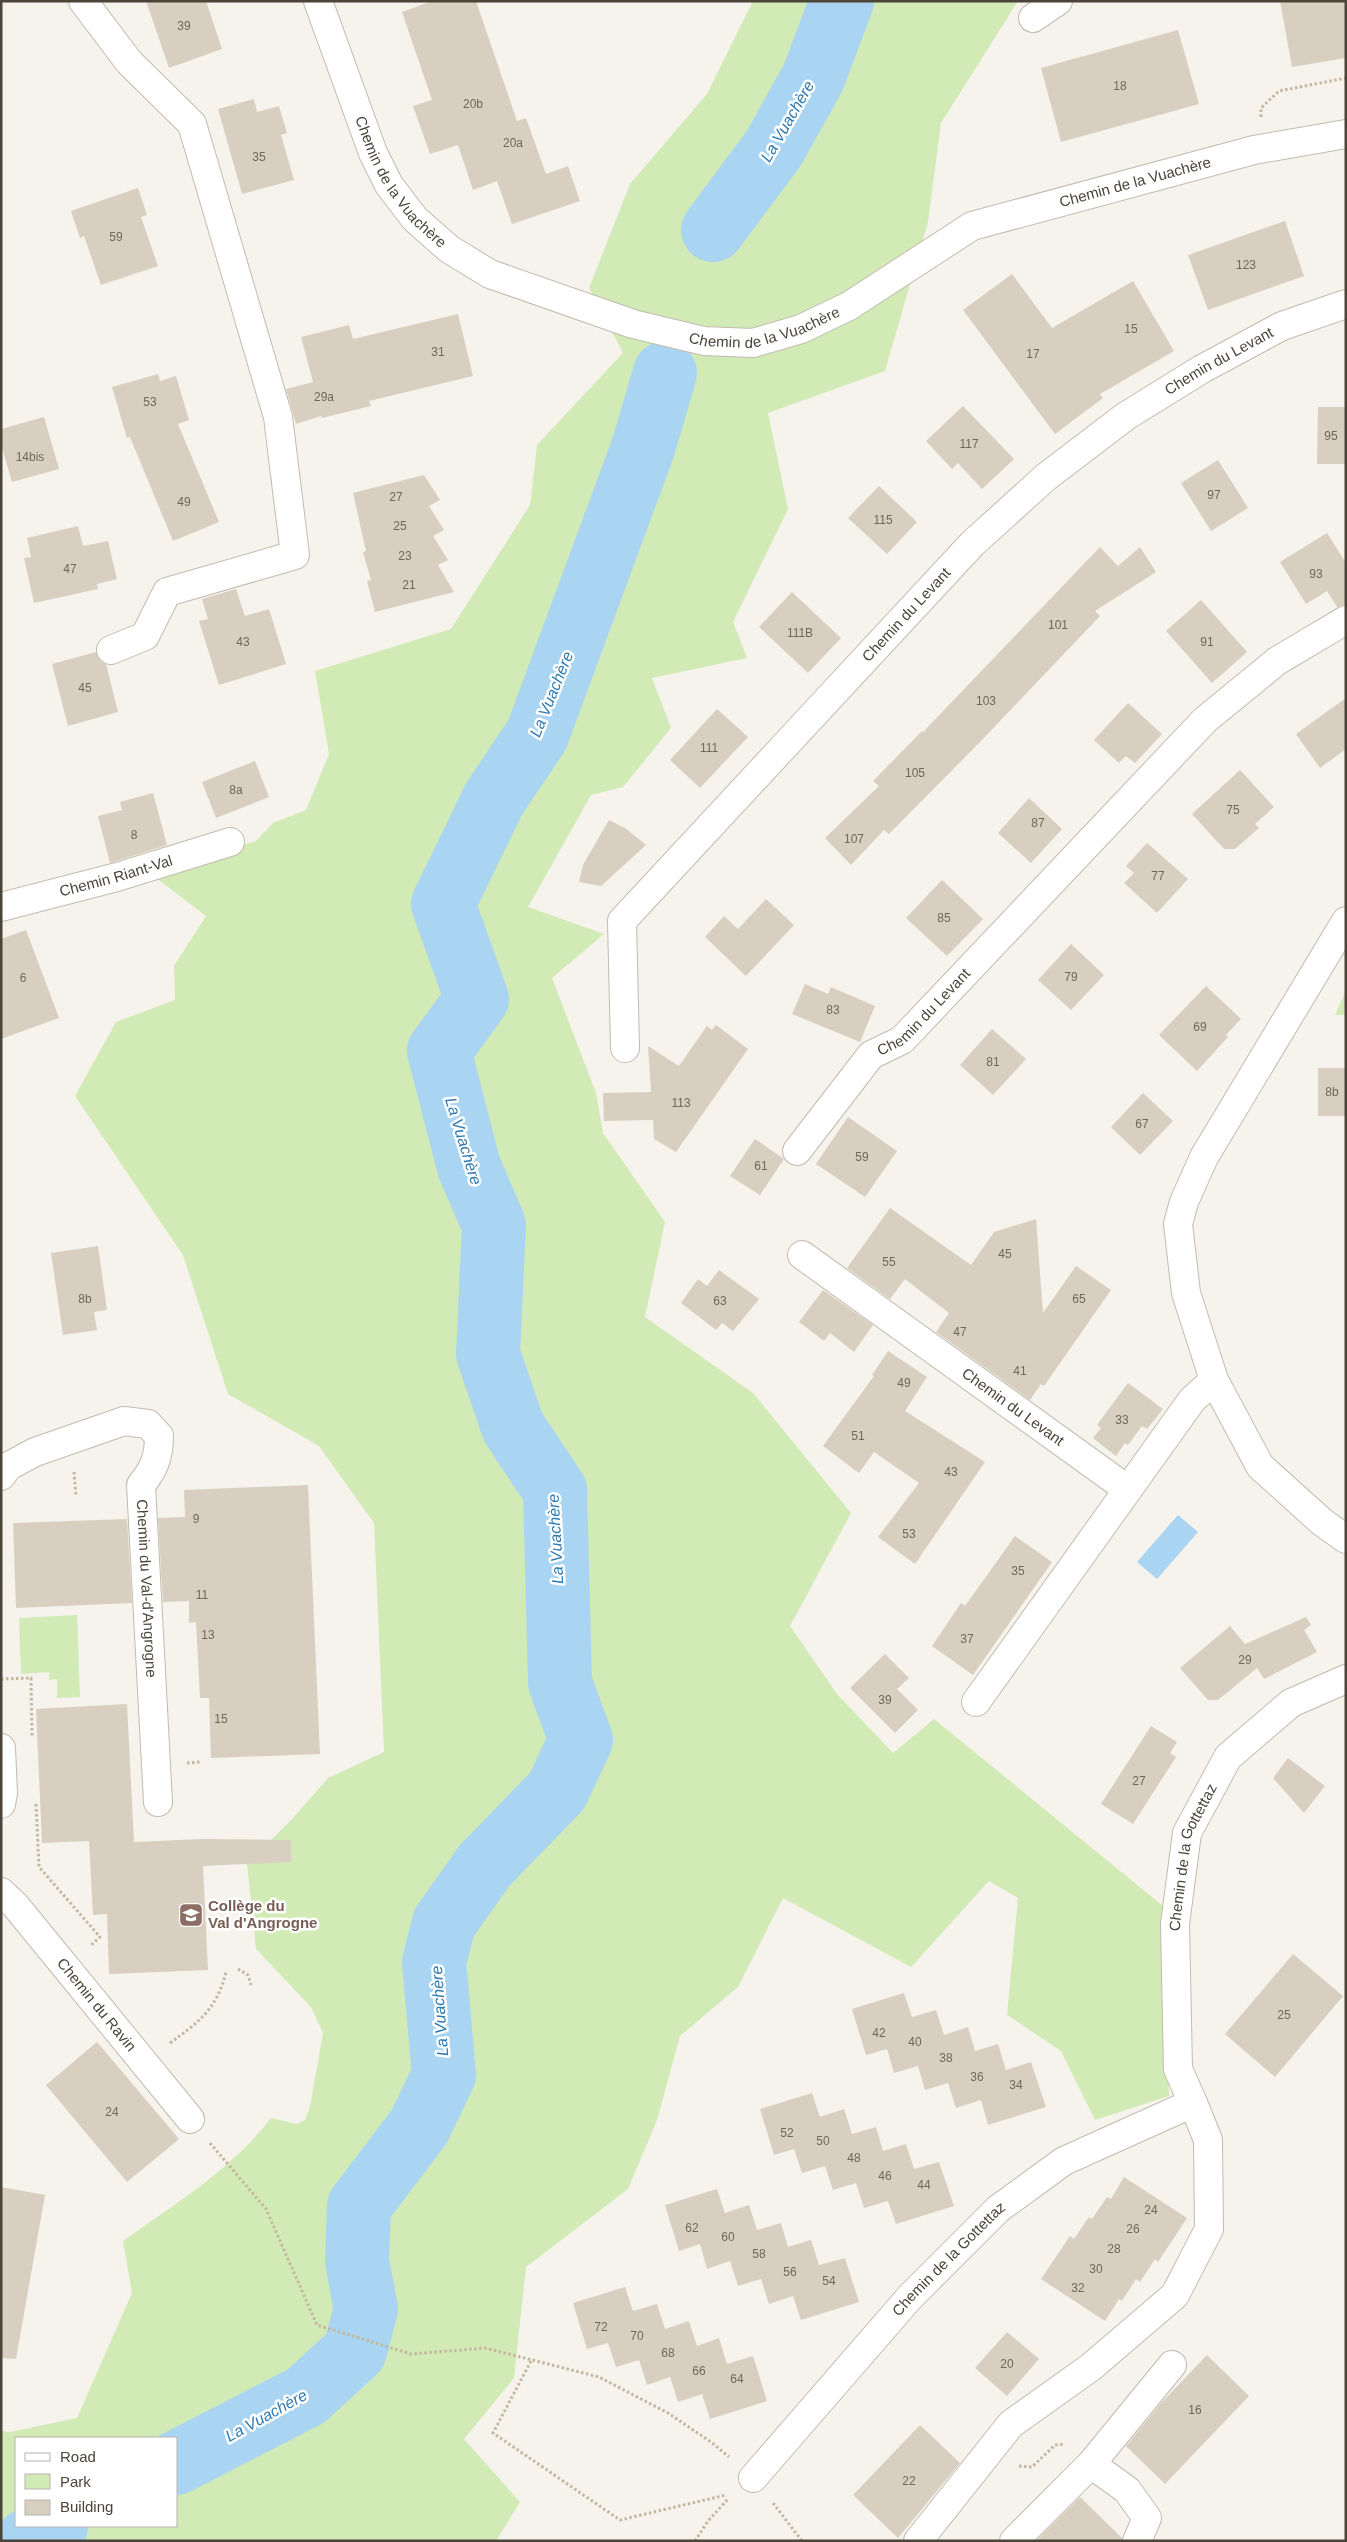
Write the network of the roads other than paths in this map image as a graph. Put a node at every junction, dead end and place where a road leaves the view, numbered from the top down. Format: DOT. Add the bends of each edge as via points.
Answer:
graph roads {
  1 [pos="83,1"];
  2 [pos="318,1"];
  3 [pos="1058,1"];
  4 [pos="1033,18"];
  5 [pos="1346,134"];
  6 [pos="1346,304"];
  7 [pos="1346,620"];
  8 [pos="111,650"];
  9 [pos="230,842"];
  10 [pos="1,907"];
  11 [pos="1346,921"];
  12 [pos="625,1048"];
  13 [pos="797,1151"];
  14 [pos="802,1255"];
  15 [pos="1214,1380"];
  16 [pos="1,1476"];
  17 [pos="1127,1489"];
  18 [pos="1346,1538"];
  19 [pos="1346,1679"];
  20 [pos="976,1702"];
  21 [pos="1,1748"];
  22 [pos="158,1802"];
  23 [pos="1,1804"];
  24 [pos="1,1892"];
  25 [pos="1193,2103"];
  26 [pos="190,2119"];
  27 [pos="1172,2365"];
  28 [pos="1091,2464"];
  29 [pos="753,2478"];
  30 [pos="918,2541"];
  31 [pos="1014,2541"];
  32 [pos="1137,2541"];
  1 -- 8 [label="street" via="129,62 192,124 278,417 295,554 167,592 145,636"];
  2 -- 5 [label="street, Chemin de la Vuachère" via="372,152 389,185 415,219 449,249 490,274 632,324 704,342 753,343 801,329 849,306 972,226 1254,150"];
  3 -- 4 [label="street"];
  6 -- 12 [label="street, Chemin du Levant" via="1282,326 1202,369 1126,416 1046,477 972,544 622,921"];
  7 -- 13 [label="street, Chemin du Levant" via="1277,661 1205,720 902,1040 871,1055"];
  9 -- 10 [label="street, Chemin Riant-Val" via="117,877"];
  11 -- 15 [label="street" via="1204,1157 1184,1202 1178,1224 1186,1293"];
  14 -- 17 [label="street, Chemin du Levant"];
  15 -- 17 [label="street" via="1192,1400"];
  15 -- 18 [label="street" via="1260,1466 1322,1522"];
  16 -- 22 [label="street, Chemin du Val-d'Angrogne" via="9,1466 35,1452 124,1421 148,1424 159,1436 159,1456 141,1485"];
  17 -- 20 [label="street"];
  19 -- 25 [label="street, Chemin de la Gottettaz" via="1291,1703 1228,1757 1187,1833 1175,1924 1178,2069"];
  21 -- 23 [label="street"];
  24 -- 26 [label="street, Chemin du Ravin"];
  25 -- 29 [label="street, Chemin de la Gottettaz" via="1064,2161 998,2209 910,2297"];
  25 -- 30 [label="street, Chemin de la Gottettaz" via="1208,2140 1209,2229 1175,2295 1091,2367 1011,2424"];
  27 -- 28 [label="street"];
  28 -- 31 [label="street"];
  28 -- 32 [label="street" via="1127,2490 1147,2518"];
}
